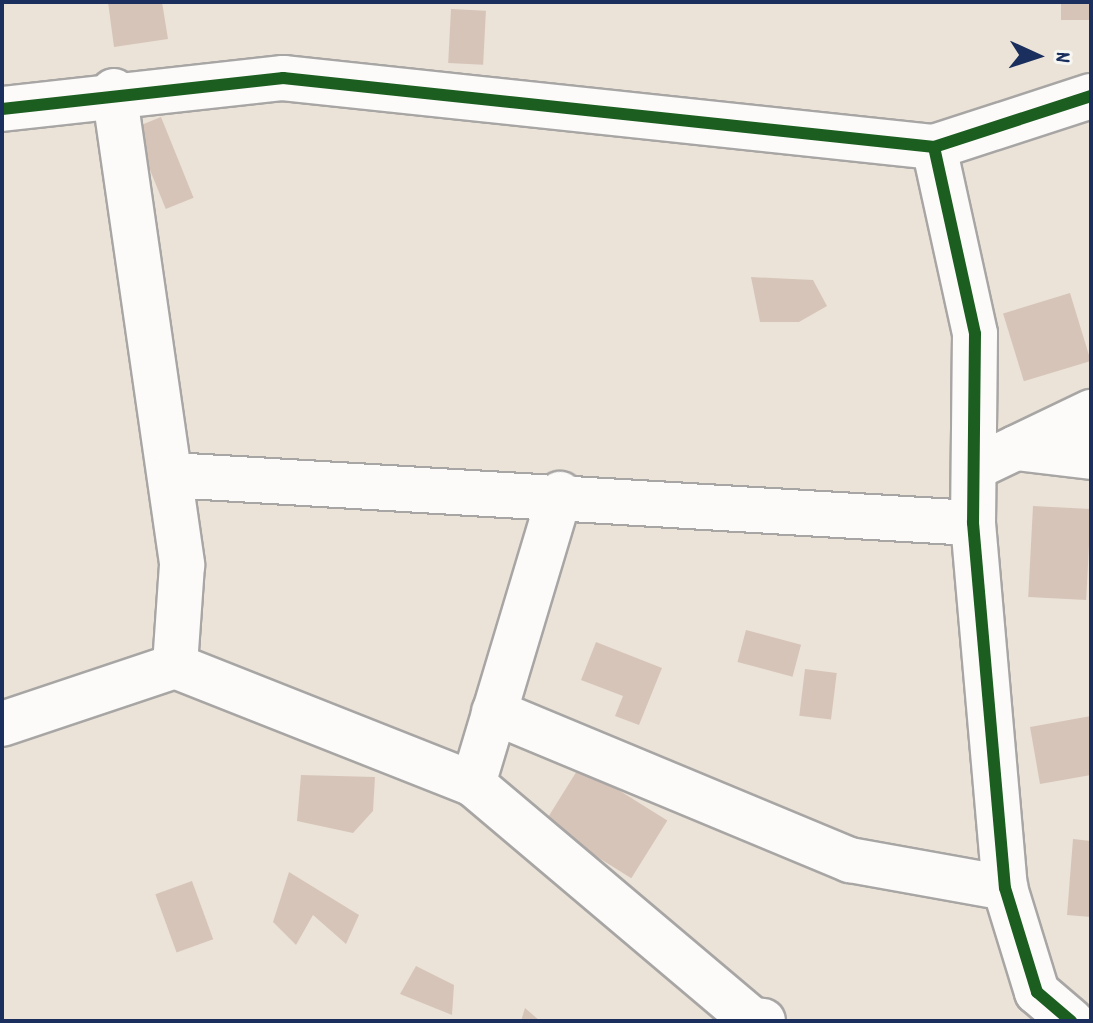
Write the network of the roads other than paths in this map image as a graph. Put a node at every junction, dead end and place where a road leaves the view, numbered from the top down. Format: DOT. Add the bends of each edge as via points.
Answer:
graph roads {
  1 [pos="114,91"];
  2 [pos="1091,96"];
  3 [pos="2,109"];
  4 [pos="934,147"];
  5 [pos="1091,412"];
  6 [pos="1016,448"];
  7 [pos="1091,457"];
  8 [pos="974,468"];
  9 [pos="171,475"];
  10 [pos="560,494"];
  11 [pos="973,523"];
  12 [pos="175,666"];
  13 [pos="494,712"];
  14 [pos="2,724"];
  15 [pos="473,784"];
  16 [pos="1005,888"];
  17 [pos="763,1021"];
  18 [pos="1071,1021"];
  1 -- 3 [label="street"];
  1 -- 4 [label="street" via="283,78"];
  1 -- 9 [label="street"];
  2 -- 4 [label="street"];
  4 -- 8 [label="street" via="975,334"];
  5 -- 6 [label="street"];
  6 -- 7 [label="street"];
  6 -- 8 [label="street"];
  8 -- 11 [label="street"];
  9 -- 10 [label="street"];
  9 -- 12 [label="street" via="182,565"];
  10 -- 11 [label="street"];
  10 -- 13 [label="street"];
  11 -- 16 [label="street"];
  12 -- 14 [label="street"];
  12 -- 15 [label="street"];
  13 -- 15 [label="street"];
  13 -- 16 [label="street" via="850,860"];
  15 -- 17 [label="street" via="752,1020"];
  16 -- 18 [label="street" via="1037,992"];
}
